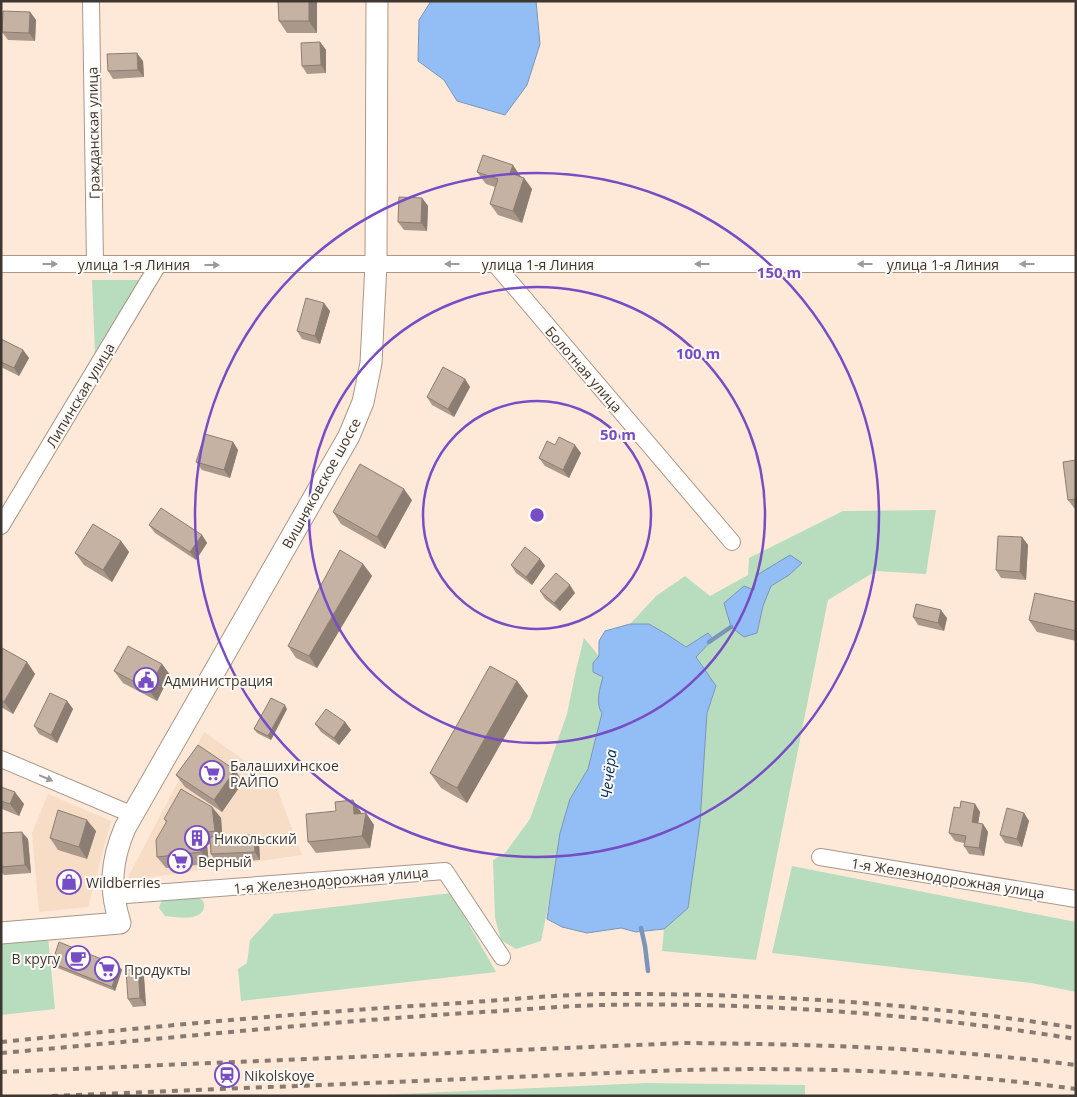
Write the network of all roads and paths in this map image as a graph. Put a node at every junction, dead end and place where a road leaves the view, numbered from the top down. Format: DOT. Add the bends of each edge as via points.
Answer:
graph roads {
  1 [pos="91,1"];
  2 [pos="377,1"];
  3 [pos="1,264"];
  4 [pos="96,264"];
  5 [pos="376,264"];
  6 [pos="495,264"];
  7 [pos="1076,264"];
  8 [pos="158,265"];
  9 [pos="1,526"];
  10 [pos="732,542"];
  11 [pos="1,759"];
  12 [pos="133,815"];
  13 [pos="820,857"];
  14 [pos="113,896"];
  15 [pos="1075,897"];
  16 [pos="1,933"];
  17 [pos="502,957"];
  1 -- 4 [label="street, Гражданская улица"];
  2 -- 5 [label="street, Вишняковское шоссе"];
  3 -- 4 [label="street, улица 1-я Линия, one-way"];
  4 -- 8 [label="street, улица 1-я Линия"];
  6 -- 5 [label="street, улица 1-я Линия, one-way"];
  8 -- 5 [label="street, улица 1-я Линия, one-way"];
  5 -- 12 [label="street, Вишняковское шоссе" via="371,363 358,417"];
  7 -- 6 [label="street, улица 1-я Линия, one-way"];
  6 -- 10 [label="street, Болотная улица"];
  8 -- 9 [label="street, Липинская улица"];
  11 -- 12 [label="street, one-way"];
  12 -- 14 [label="street, Вишняковское шоссе" via="122,834 115,858"];
  13 -- 15 [label="street, 1-я Железнодорожная улица"];
  14 -- 16 [label="street, Вишняковское шоссе" via="120,923"];
  14 -- 17 [label="street, 1-я Железнодорожная улица" via="445,871"];
}
